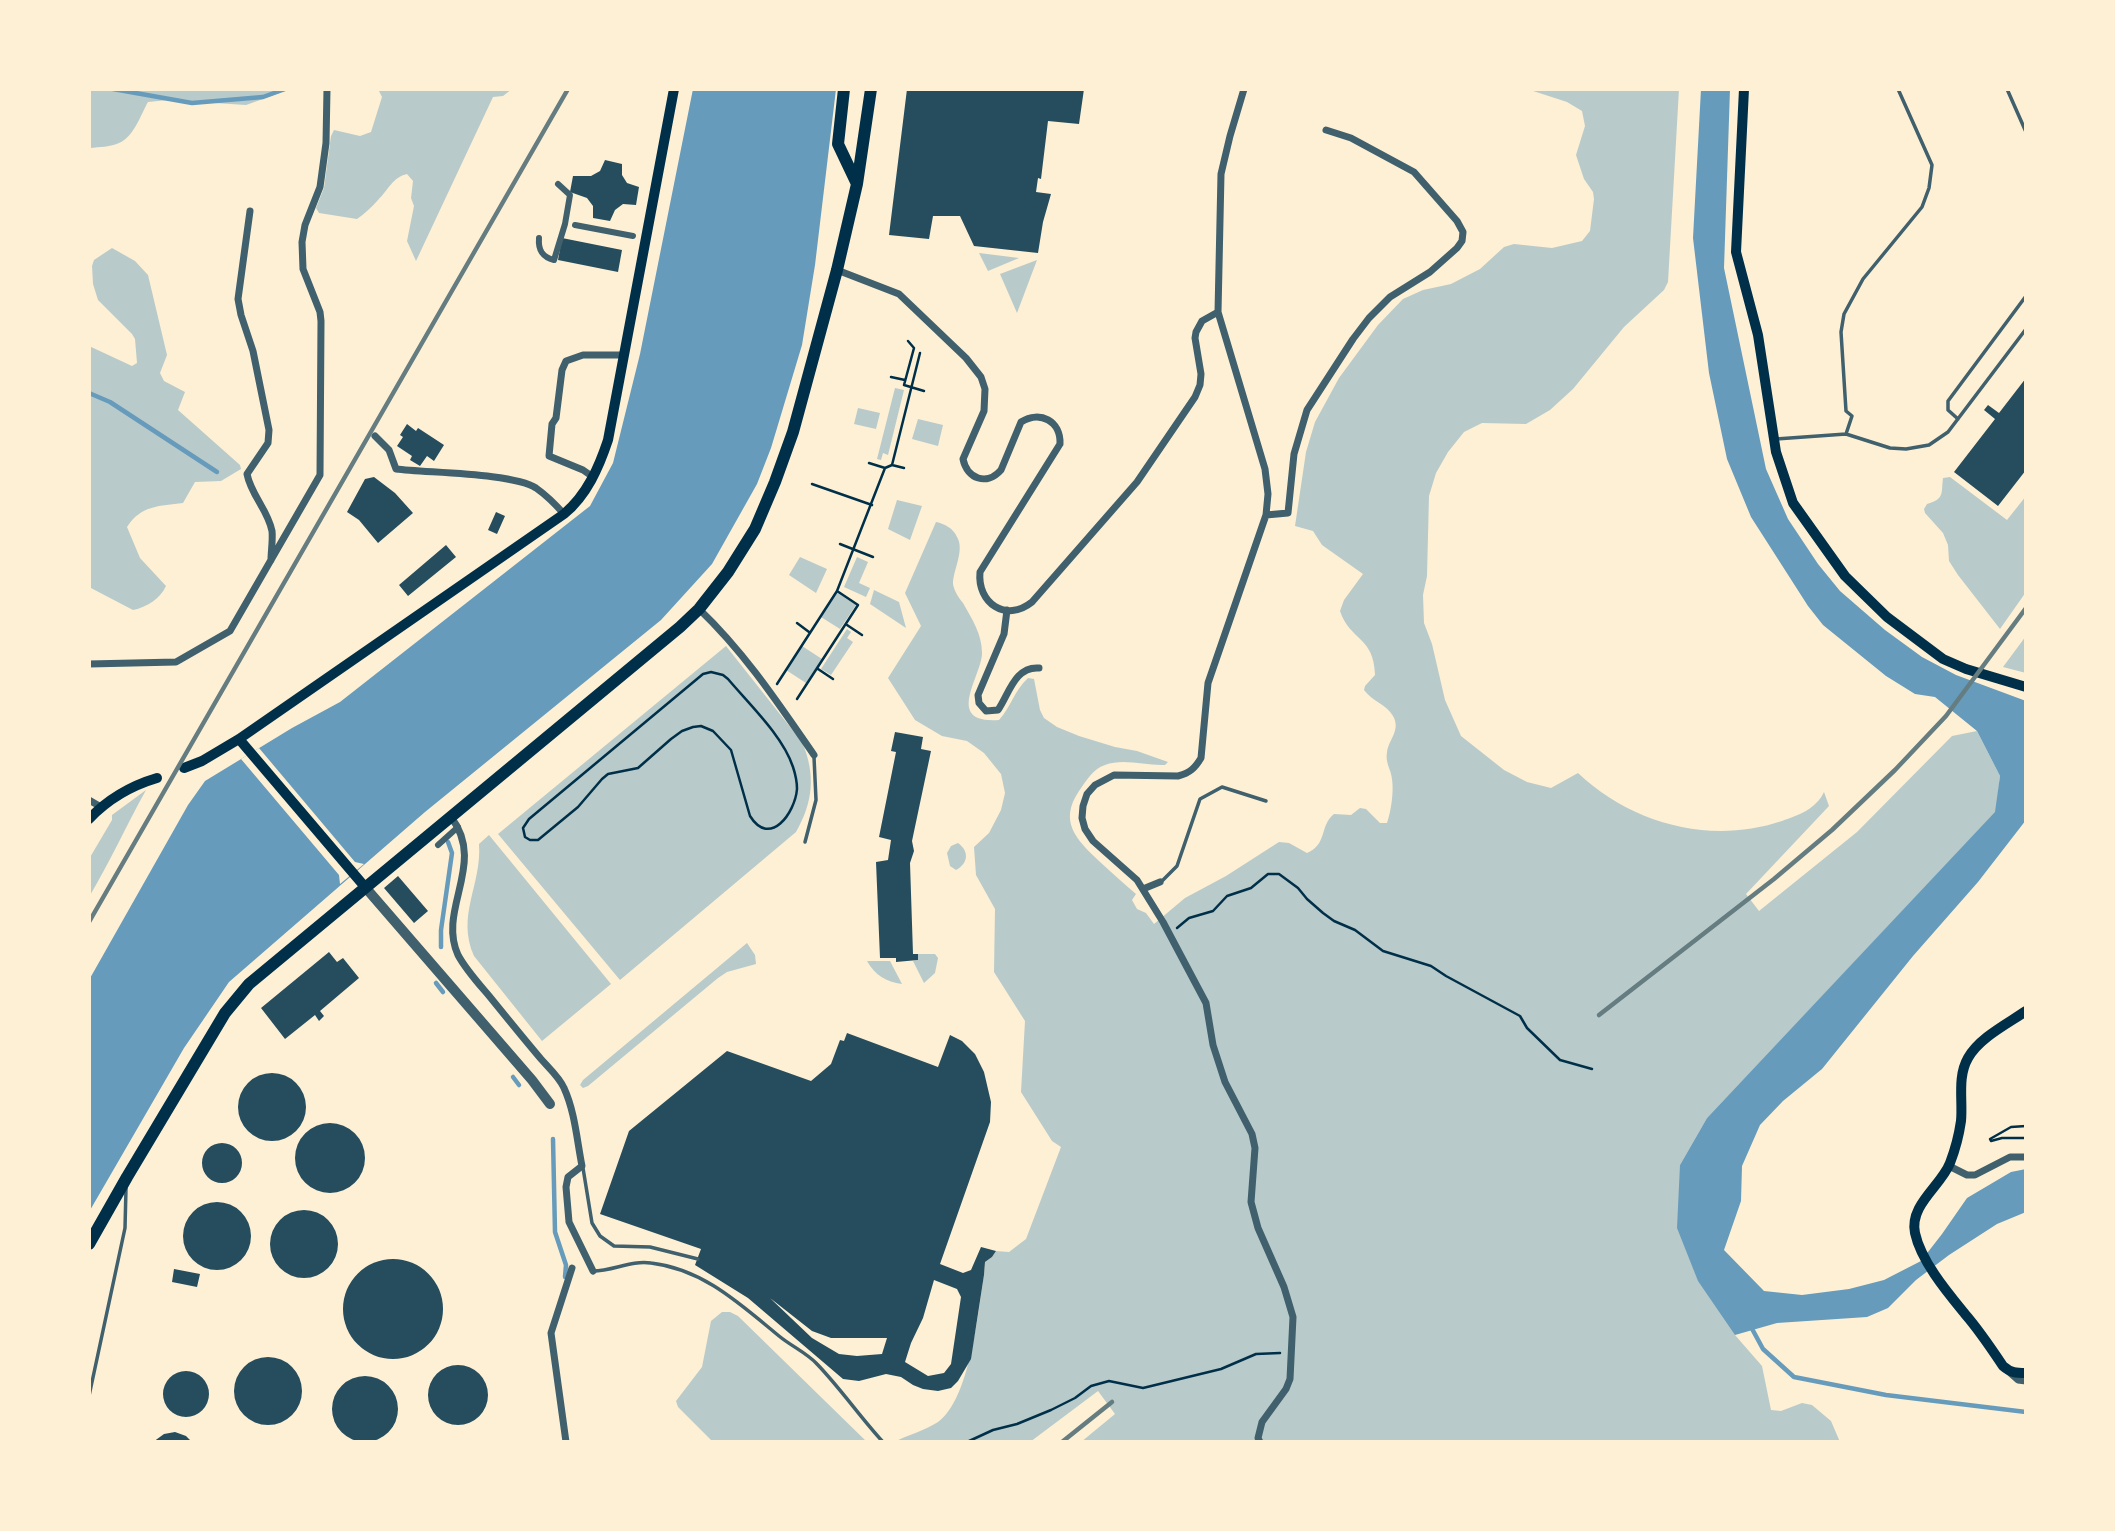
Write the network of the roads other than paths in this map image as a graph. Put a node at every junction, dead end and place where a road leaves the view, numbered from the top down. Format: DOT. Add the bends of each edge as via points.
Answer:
graph roads {
  1 [pos="327,89"];
  2 [pos="674,89"];
  3 [pos="844,89"];
  4 [pos="871,89"];
  5 [pos="1244,89"];
  6 [pos="1744,89"];
  7 [pos="1898,89"];
  8 [pos="2007,89"];
  9 [pos="1326,131"];
  10 [pos="2026,132"];
  11 [pos="558,184"];
  12 [pos="857,184"];
  13 [pos="250,211"];
  14 [pos="569,224"];
  15 [pos="633,236"];
  16 [pos="539,238"];
  17 [pos="837,270"];
  18 [pos="2026,296"];
  19 [pos="1219,312"];
  20 [pos="2026,329"];
  21 [pos="624,355"];
  22 [pos="1958,419"];
  23 [pos="1846,434"];
  24 [pos="375,436"];
  25 [pos="1773,439"];
  26 [pos="593,477"];
  27 [pos="564,514"];
  28 [pos="1266,515"];
  29 [pos="271,561"];
  30 [pos="699,609"];
  31 [pos="1007,610"];
  32 [pos="89,664"];
  33 [pos="1039,668"];
  34 [pos="2026,687"];
  35 [pos="239,739"];
  36 [pos="814,755"];
  37 [pos="184,768"];
  38 [pos="157,778"];
  39 [pos="89,800"];
  40 [pos="1265,801"];
  41 [pos="101,807"];
  42 [pos="89,819"];
  43 [pos="454,822"];
  44 [pos="805,842"];
  45 [pos="438,845"];
  46 [pos="1160,882"];
  47 [pos="365,887"];
  48 [pos="1143,890"];
  49 [pos="2026,1011"];
  50 [pos="550,1104"];
  51 [pos="2026,1157"];
  52 [pos="582,1166"];
  53 [pos="1949,1166"];
  54 [pos="127,1177"];
  55 [pos="89,1244"];
  56 [pos="698,1259"];
  57 [pos="572,1268"];
  58 [pos="593,1271"];
  59 [pos="2009,1371"];
  60 [pos="2026,1373"];
  61 [pos="2026,1381"];
  62 [pos="89,1396"];
  63 [pos="566,1442"];
  64 [pos="883,1442"];
  65 [pos="1260,1442"];
  1 -- 29 [label="street" via="320,187 302,242 303,269 321,321 320,475"];
  2 -- 21 [label="main road"];
  3 -- 12 [label="main road" via="838,144"];
  4 -- 12 [label="main road"];
  5 -- 19 [label="street" via="1221,174"];
  6 -- 25 [label="main road" via="1736,252 1758,335"];
  7 -- 23 [label="lane" via="1932,165 1929,188 1922,207 1863,279 1844,314 1846,411 1852,416"];
  8 -- 10 [label="lane"];
  9 -- 28 [label="street" via="1351,138 1414,172 1457,221 1462,241 1430,272 1390,297 1353,339 1307,410 1294,454 1288,513"];
  11 -- 14 [label="street" via="570,195"];
  12 -- 17 [label="main road"];
  13 -- 29 [label="street" via="238,299 269,430 268,443 247,474 272,532"];
  14 -- 15 [label="street"];
  14 -- 16 [label="street" via="554,260 541,252"];
  17 -- 30 [label="main road" via="775,482 755,529"];
  17 -- 31 [label="street" via="899,294 981,377 984,411 963,459 973,477 987,479 1001,470 1021,422 1028,418 1045,417 1058,430 1060,444 980,572 985,597"];
  18 -- 22 [label="lane" via="1948,401 1948,410"];
  19 -- 28 [label="street" via="1265,469"];
  19 -- 31 [label="street" via="1202,321 1196,332 1201,374 1197,393 1138,482 1032,602"];
  20 -- 22 [label="lane"];
  21 -- 26 [label="main road" via="608,440"];
  21 -- 26 [label="street" via="575,356 562,370 550,456"];
  22 -- 23 [label="lane" via="1940,439 1918,448 1890,448"];
  23 -- 25 [label="lane"];
  24 -- 27 [label="street" via="389,450 396,469 519,482 535,488"];
  25 -- 34 [label="main road" via="1793,503 1845,576 1887,617 1943,659"];
  26 -- 27 [label="main road"];
  27 -- 35 [label="main road"];
  28 -- 48 [label="street" via="1208,683 1201,758 1195,768 1178,776 1114,775 1095,785 1083,806 1085,829 1093,841"];
  29 -- 32 [label="street" via="230,631 187,656 176,662"];
  30 -- 36 [label="street" via="729,638"];
  30 -- 43 [label="main road"];
  31 -- 33 [label="street" via="1004,634 978,695 979,703 986,710 998,710 1016,678 1027,669"];
  35 -- 37 [label="main road"];
  35 -- 47 [label="main road"];
  36 -- 44 [label="lane" via="816,800"];
  38 -- 41 [label="main road" via="126,790"];
  39 -- 41 [label="street"];
  40 -- 46 [label="lane" via="1222,787 1200,799 1177,866"];
  41 -- 42 [label="main road"];
  43 -- 45 [label="street"];
  43 -- 47 [label="main road"];
  43 -- 52 [label="street" via="465,852 452,937 458,956 564,1086"];
  46 -- 48 [label="street"];
  47 -- 50 [label="street"];
  47 -- 54 [label="main road" via="236,998"];
  48 -- 65 [label="street" via="1206,1003 1225,1082 1252,1134 1251,1202 1258,1228 1293,1317 1290,1379 1262,1422"];
  49 -- 53 [label="main road" via="1969,1056 1962,1076 1959,1134"];
  51 -- 53 [label="street" via="2010,1157 1975,1175"];
  52 -- 56 [label="lane" via="592,1223 600,1236 614,1246 650,1247"];
  52 -- 58 [label="street" via="568,1177 569,1222"];
  53 -- 59 [label="main road" via="1915,1216 1915,1234 1945,1291"];
  54 -- 55 [label="main road"];
  54 -- 62 [label="lane" via="125,1228"];
  57 -- 63 [label="street" via="551,1333"];
  58 -- 64 [label="lane" via="643,1262 665,1265 713,1284 816,1362"];
  59 -- 60 [label="main road"];
  59 -- 61 [label="street"];
}
